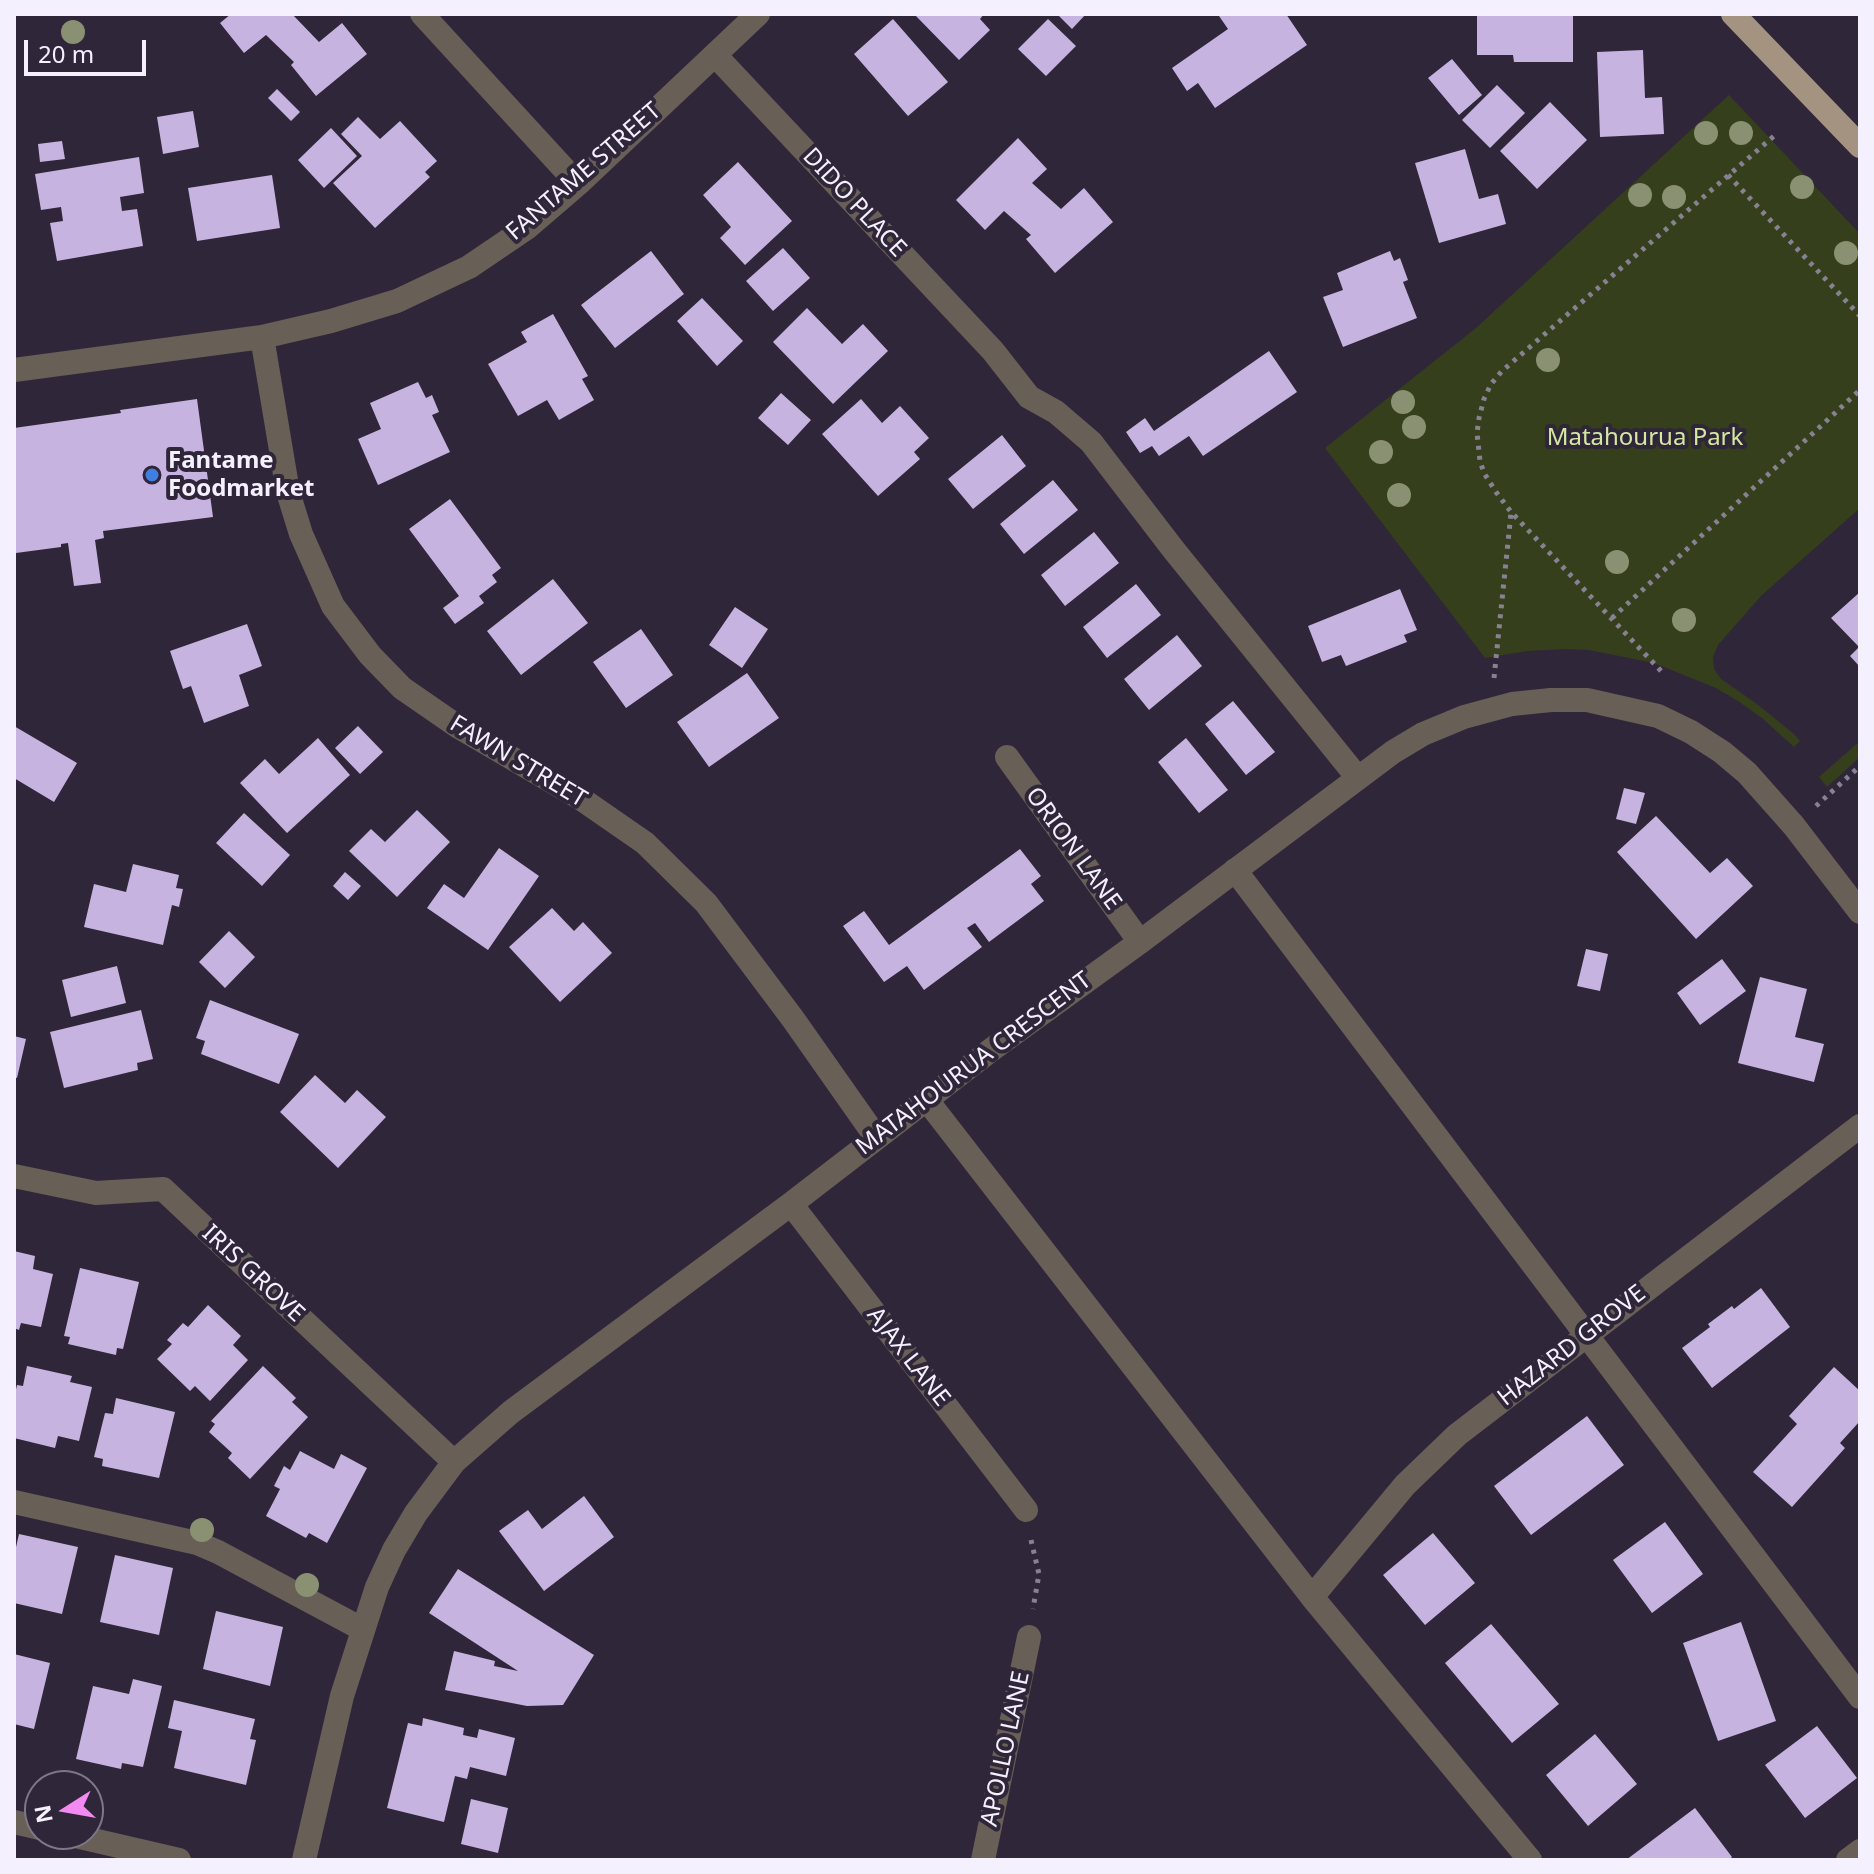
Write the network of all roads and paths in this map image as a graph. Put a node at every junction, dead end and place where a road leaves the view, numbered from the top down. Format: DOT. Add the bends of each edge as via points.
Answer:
graph roads {
  1 [pos="422,14"];
  2 [pos="758,14"];
  3 [pos="1733,14"];
  4 [pos="715,55"];
  5 [pos="1774,136"];
  6 [pos="1860,146"];
  7 [pos="1728,175"];
  8 [pos="578,184"];
  9 [pos="1860,316"];
  10 [pos="262,337"];
  11 [pos="14,370"];
  12 [pos="1860,390"];
  13 [pos="1511,512"];
  14 [pos="1612,618"];
  15 [pos="1661,671"];
  16 [pos="1490,709"];
  17 [pos="1007,757"];
  18 [pos="1860,766"];
  19 [pos="1358,778"];
  20 [pos="1794,826"];
  21 [pos="1235,870"];
  22 [pos="1860,912"];
  23 [pos="1140,942"];
  24 [pos="926,1099"];
  25 [pos="1860,1126"];
  26 [pos="876,1137"];
  27 [pos="14,1176"];
  28 [pos="791,1204"];
  29 [pos="1586,1335"];
  30 [pos="454,1462"];
  31 [pos="14,1502"];
  32 [pos="1026,1510"];
  33 [pos="1312,1597"];
  34 [pos="362,1629"];
  35 [pos="1029,1637"];
  36 [pos="1860,1697"];
  37 [pos="104,1843"];
  38 [pos="1860,1851"];
  39 [pos="179,1860"];
  40 [pos="304,1860"];
  41 [pos="983,1860"];
  42 [pos="1530,1860"];
  43 [pos="1848,1860"];
  1 -- 8 [label="street"];
  2 -- 4 [label="street, FANTAME STREET"];
  3 -- 6 [label="main road"];
  4 -- 8 [label="street, FANTAME STREET"];
  4 -- 19 [label="street, DIDO PLACE" via="993,351 1029,397 1091,442"];
  5 -- 7 [label="path"];
  7 -- 9 [label="path"];
  7 -- 13 [label="path" via="1491,384 1479,418 1480,461"];
  8 -- 10 [label="street, FANTAME STREET" via="528,227 455,274 397,301"];
  10 -- 11 [label="street, FANTAME STREET"];
  10 -- 26 [label="street, FAWN STREET" via="288,492 301,534 333,606 370,655 402,688 457,726 645,843 706,903"];
  12 -- 14 [label="path"];
  13 -- 14 [label="path"];
  13 -- 16 [label="path"];
  14 -- 15 [label="path"];
  16 -- 19 [label="street, MATAHOURUA CRESCENT" via="1423,734"];
  16 -- 20 [label="street, MATAHOURUA CRESCENT" via="1587,700 1658,716 1722,752"];
  17 -- 23 [label="street, ORION LANE"];
  18 -- 20 [label="path"];
  19 -- 21 [label="street, MATAHOURUA CRESCENT"];
  20 -- 22 [label="street, MATAHOURUA CRESCENT"];
  21 -- 23 [label="street, MATAHOURUA CRESCENT"];
  21 -- 29 [label="street"];
  23 -- 24 [label="street, MATAHOURUA CRESCENT"];
  24 -- 26 [label="street, MATAHOURUA CRESCENT"];
  24 -- 33 [label="street"];
  25 -- 29 [label="street, HAZARD GROVE"];
  26 -- 28 [label="street, MATAHOURUA CRESCENT"];
  27 -- 30 [label="street, IRIS GROVE" via="96,1193 163,1189"];
  28 -- 30 [label="street, MATAHOURUA CRESCENT" via="511,1412"];
  28 -- 32 [label="street, AJAX LANE"];
  29 -- 33 [label="street, HAZARD GROVE" via="1457,1435 1405,1485"];
  29 -- 36 [label="street"];
  30 -- 34 [label="street, MATAHOURUA CRESCENT" via="394,1550"];
  31 -- 34 [label="street" via="197,1543"];
  32 -- 35 [label="path" via="1039,1574"];
  33 -- 42 [label="street"];
  34 -- 40 [label="street, MATAHOURUA CRESCENT"];
  35 -- 41 [label="street, APOLLO LANE"];
  37 -- 39 [label="street"];
  38 -- 43 [label="street"];
}
